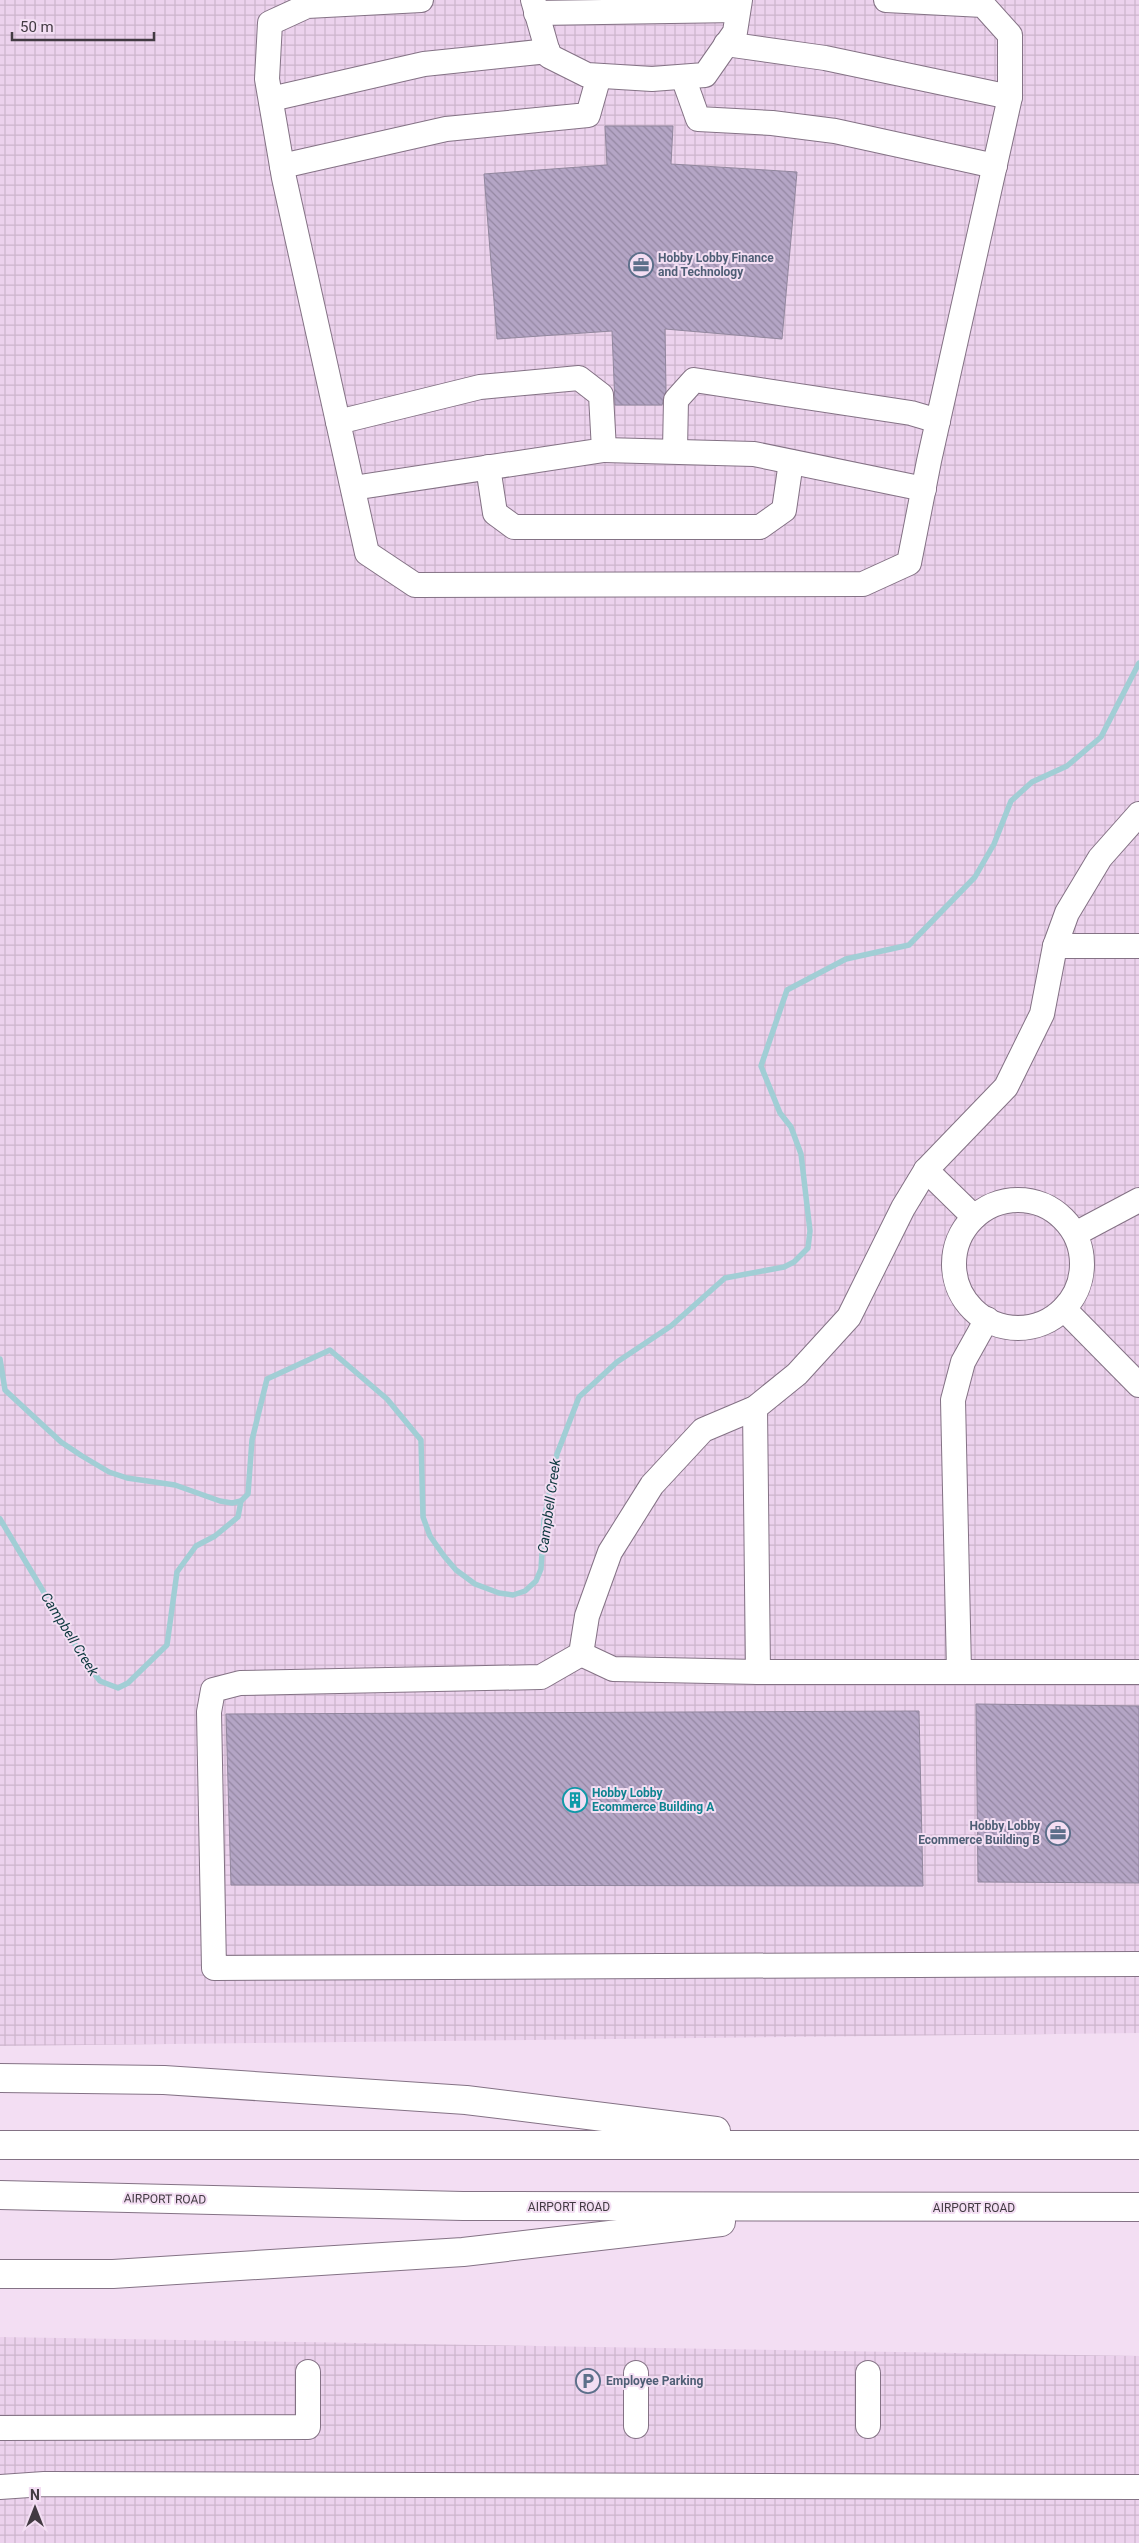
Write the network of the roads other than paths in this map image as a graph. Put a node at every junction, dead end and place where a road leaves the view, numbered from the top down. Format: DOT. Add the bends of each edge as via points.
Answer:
graph roads {
  1 [pos="421,0"];
  2 [pos="886,0"];
  3 [pos="739,5"];
  4 [pos="534,6"];
  5 [pos="726,44"];
  6 [pos="548,51"];
  7 [pos="599,76"];
  8 [pos="682,77"];
  9 [pos="1010,97"];
  10 [pos="271,99"];
  11 [pos="282,166"];
  12 [pos="995,166"];
  13 [pos="938,421"];
  14 [pos="338,422"];
  15 [pos="604,450"];
  16 [pos="675,450"];
  17 [pos="791,462"];
  18 [pos="488,467"];
  19 [pos="353,488"];
  20 [pos="924,489"];
  21 [pos="1139,814"];
  22 [pos="1055,946"];
  23 [pos="1139,946"];
  24 [pos="926,1170"];
  25 [pos="1139,1200"];
  26 [pos="974,1217"];
  27 [pos="1077,1233"];
  28 [pos="1064,1309"];
  29 [pos="987,1320"];
  30 [pos="1139,1385"];
  31 [pos="755,1408"];
  32 [pos="581,1654"];
  33 [pos="959,1671"];
  34 [pos="758,1672"];
  35 [pos="1139,1672"];
  36 [pos="1139,1964"];
  37 [pos="0,2078"];
  38 [pos="0,2145"];
  39 [pos="1139,2145"];
  40 [pos="835,2146"];
  41 [pos="0,2196"];
  42 [pos="1139,2207"];
  43 [pos="848,2208"];
  44 [pos="0,2274"];
  45 [pos="308,2372"];
  46 [pos="636,2373"];
  47 [pos="868,2373"];
  48 [pos="636,2426"];
  49 [pos="868,2426"];
  50 [pos="0,2428"];
  51 [pos="0,2487"];
  52 [pos="1139,2487"];
  1 -- 10 [label="lane" via="307,6 270,23 267,79"];
  2 -- 9 [label="lane" via="983,5 1010,35"];
  3 -- 4 [label="lane"];
  3 -- 5 [label="lane" via="735,32"];
  4 -- 6 [label="lane"];
  5 -- 8 [label="lane" via="705,75"];
  5 -- 9 [label="lane" via="825,58"];
  6 -- 7 [label="lane" via="549,56 587,75"];
  6 -- 10 [label="lane" via="424,64"];
  7 -- 8 [label="lane"];
  7 -- 11 [label="lane" via="588,115 446,129"];
  8 -- 12 [label="lane" via="698,120 835,130"];
  9 -- 12 [label="lane"];
  10 -- 11 [label="lane"];
  11 -- 14 [label="lane"];
  12 -- 13 [label="lane"];
  13 -- 16 [label="lane" via="911,412 694,380 676,400"];
  13 -- 20 [label="lane"];
  14 -- 15 [label="lane" via="480,387 580,378 601,394"];
  14 -- 19 [label="lane"];
  15 -- 16 [label="lane"];
  15 -- 18 [label="lane"];
  16 -- 17 [label="lane" via="754,454"];
  17 -- 18 [label="lane" via="784,510 760,527 514,527 494,512"];
  17 -- 20 [label="lane"];
  18 -- 19 [label="lane"];
  19 -- 20 [label="lane" via="368,553 415,585 863,584 909,563"];
  21 -- 22 [label="lane" via="1100,858 1066,912"];
  22 -- 23 [label="lane"];
  22 -- 24 [label="lane" via="1042,1014 1006,1087"];
  24 -- 26 [label="lane"];
  24 -- 31 [label="lane" via="902,1208 849,1317 797,1374"];
  25 -- 27 [label="lane"];
  26 -- 27 [label="lane" via="1011,1200 1032,1201 1051,1208"];
  26 -- 29 [label="lane" via="956,1246 956,1280 973,1309"];
  27 -- 28 [label="lane" via="1082,1276"];
  28 -- 29 [label="lane" via="1051,1319 1027,1327 1002,1326"];
  28 -- 30 [label="lane"];
  29 -- 33 [label="lane" via="964,1362 953,1400"];
  31 -- 32 [label="lane" via="703,1430 652,1485 610,1552 587,1616"];
  31 -- 34 [label="lane"];
  32 -- 34 [label="lane" via="613,1669"];
  32 -- 36 [label="lane" via="540,1677 240,1683 213,1690 209,1712 214,1968"];
  33 -- 34 [label="lane"];
  33 -- 35 [label="lane"];
  37 -- 40 [label="highway" via="164,2080 466,2100"];
  38 -- 40 [label="highway"];
  39 -- 40 [label="highway"];
  41 -- 43 [label="highway, AIRPORT ROAD" via="462,2206"];
  42 -- 43 [label="highway, AIRPORT ROAD"];
  43 -- 44 [label="highway" via="463,2252 113,2274"];
  45 -- 50 [label="lane" via="308,2427"];
  46 -- 48 [label="lane"];
  47 -- 49 [label="lane"];
  51 -- 52 [label="lane" via="18,2484"];
}
